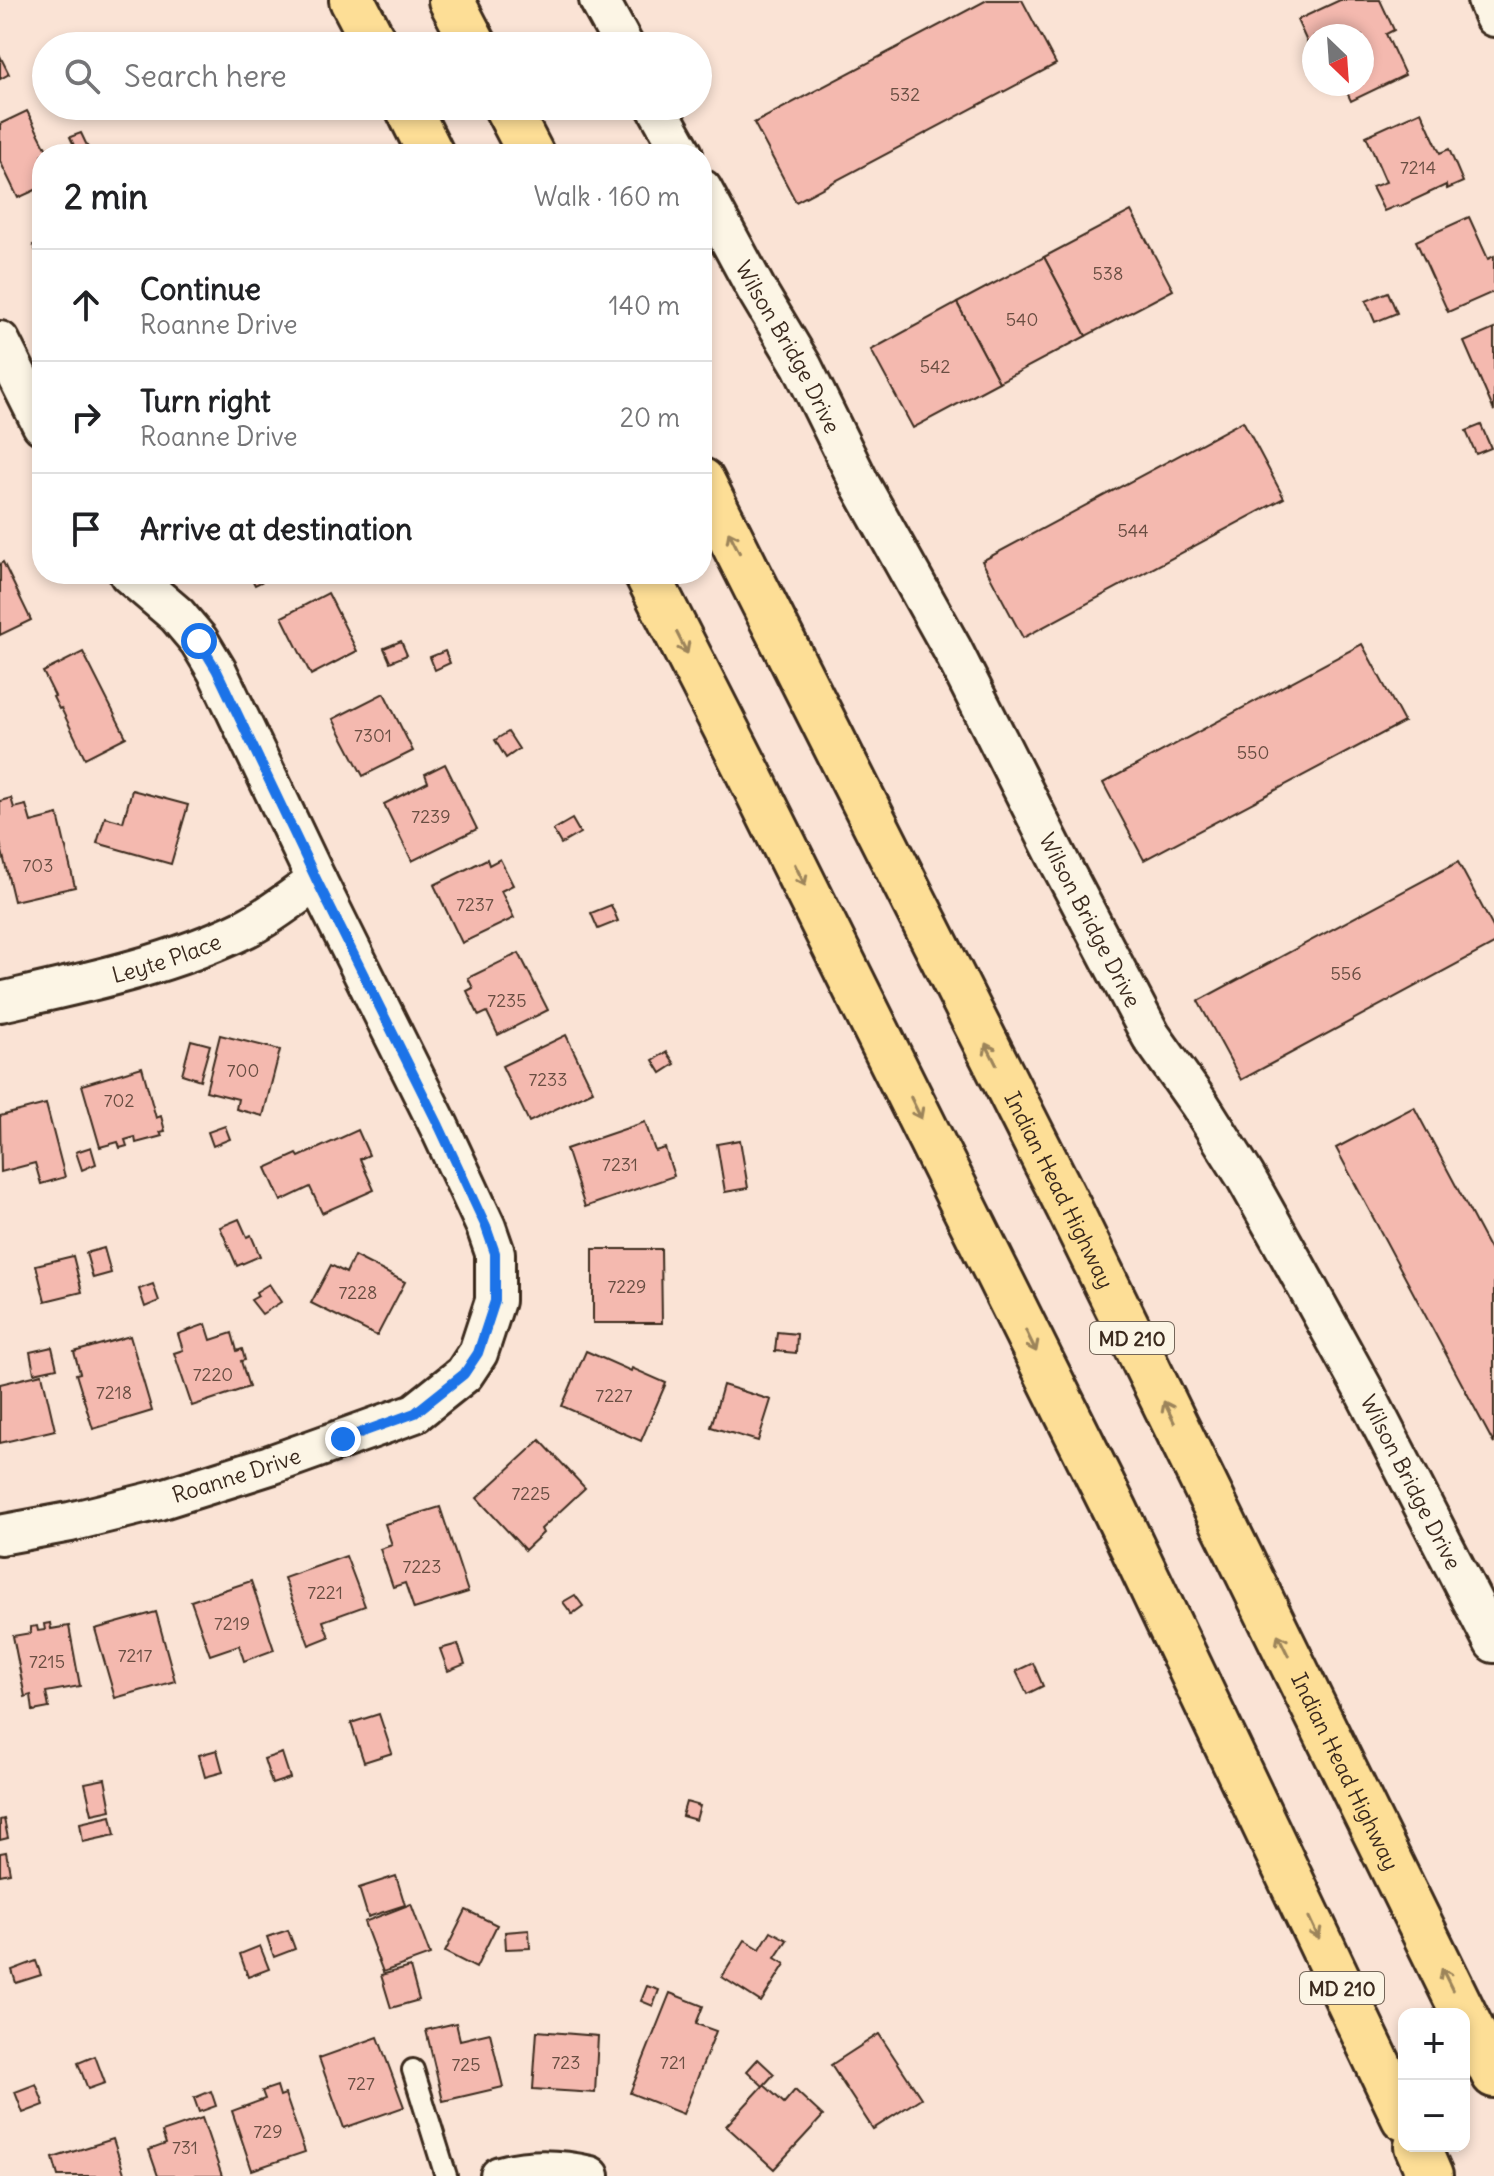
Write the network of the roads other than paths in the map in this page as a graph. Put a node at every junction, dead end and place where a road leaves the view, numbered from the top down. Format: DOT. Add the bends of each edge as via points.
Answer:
graph roads {
  1 [pos="352,0"];
  2 [pos="451,0"];
  3 [pos="599,0"];
  4 [pos="1487,0"];
  5 [pos="1494,17"];
  6 [pos="369,32"];
  7 [pos="468,32"];
  8 [pos="616,32"];
  9 [pos="414,120"];
  10 [pos="513,120"];
  11 [pos="664,120"];
  12 [pos="426,144"];
  13 [pos="526,144"];
  14 [pos="677,144"];
  15 [pos="712,208"];
  16 [pos="0,341"];
  17 [pos="32,405"];
  18 [pos="712,501"];
  19 [pos="141,584"];
  20 [pos="652,584"];
  21 [pos="317,881"];
  22 [pos="0,1002"];
  23 [pos="0,1535"];
  24 [pos="1494,1643"];
  25 [pos="413,2070"];
  26 [pos="1494,2075"];
  27 [pos="1398,2105"];
  28 [pos="1420,2152"];
  29 [pos="446,2176"];
  30 [pos="500,2176"];
  31 [pos="590,2176"];
  32 [pos="1430,2176"];
  1 -- 6 [label="highway"];
  2 -- 7 [label="highway"];
  3 -- 8 [label="street"];
  4 -- 5 [label="street"];
  9 -- 12 [label="highway"];
  10 -- 13 [label="highway"];
  11 -- 14 [label="street"];
  15 -- 24 [label="street, Wilson Bridge Drive" via="952,649 1151,1036 1245,1176"];
  16 -- 17 [label="street"];
  26 -- 18 [label="highway, Indian Head Highway / MD 210, one-way" via="1069,1208"];
  19 -- 21 [label="street, Roanne Drive" via="177,615 217,671"];
  20 -- 27 [label="highway, MD 210, one-way" via="1108,1495"];
  21 -- 22 [label="street, Leyte Place" via="248,927 165,962"];
  21 -- 23 [label="street, Roanne Drive" via="439,1126 495,1253 495,1301 478,1353 464,1374 415,1413 159,1500"];
  25 -- 29 [label="lane"];
  28 -- 32 [label="highway"];
  30 -- 31 [label="street" via="533,2170"];
}
